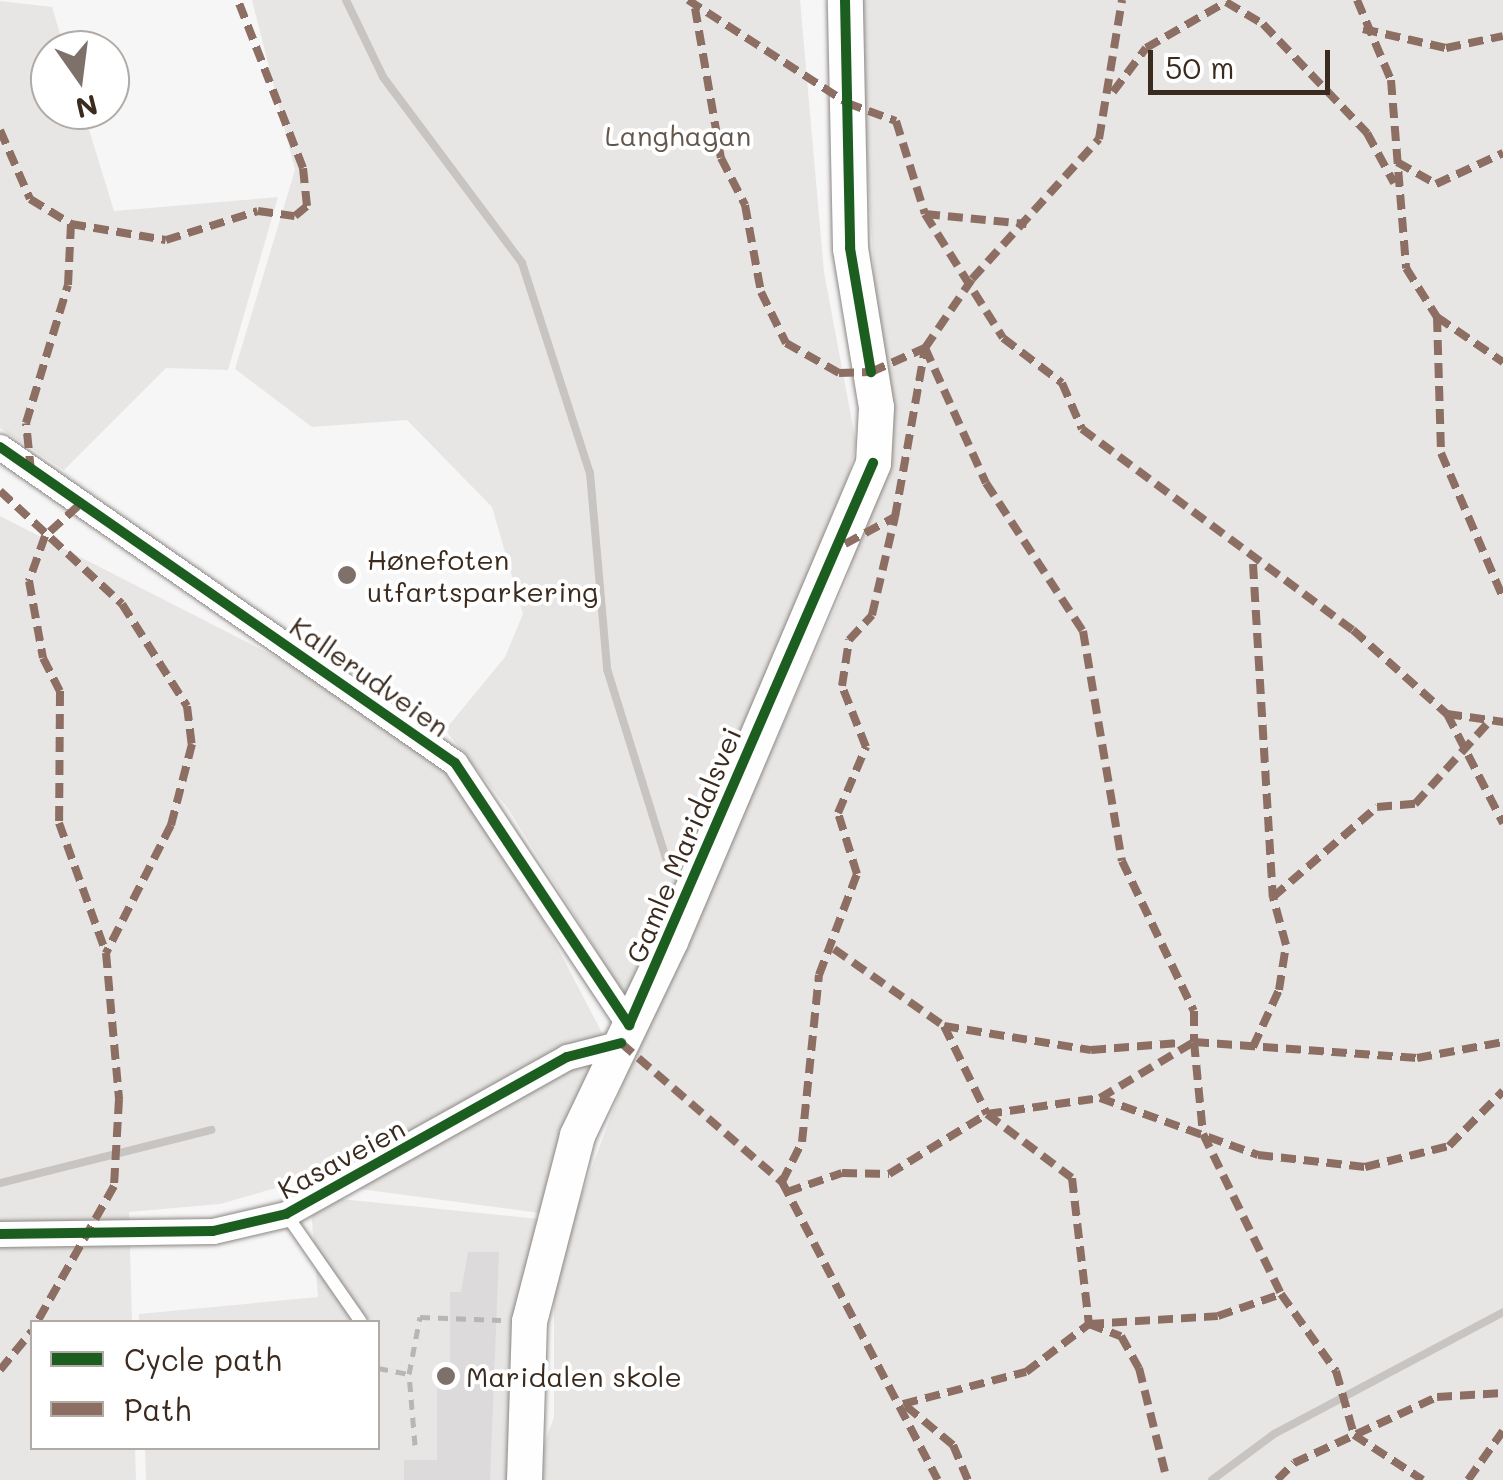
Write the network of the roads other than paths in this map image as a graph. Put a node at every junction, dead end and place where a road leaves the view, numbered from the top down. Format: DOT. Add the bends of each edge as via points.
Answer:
graph roads {
  1 [pos="846,0"];
  2 [pos="0,447"];
  3 [pos="625,1034"];
  4 [pos="286,1214"];
  5 [pos="0,1234"];
  6 [pos="360,1320"];
  7 [pos="524,1480"];
  1 -- 3 [label="street, Gamle Maridalsvei" via="850,248 876,407 873,463"];
  2 -- 3 [label="street, Kallerudveien" via="444,753 488,804"];
  3 -- 4 [label="street, Kasaveien" via="567,1057"];
  3 -- 7 [label="street, Gamle Maridalsvei" via="577,1135 529,1321"];
  4 -- 5 [label="street, Kasaveien" via="214,1231"];
  4 -- 6 [label="lane"];
}
